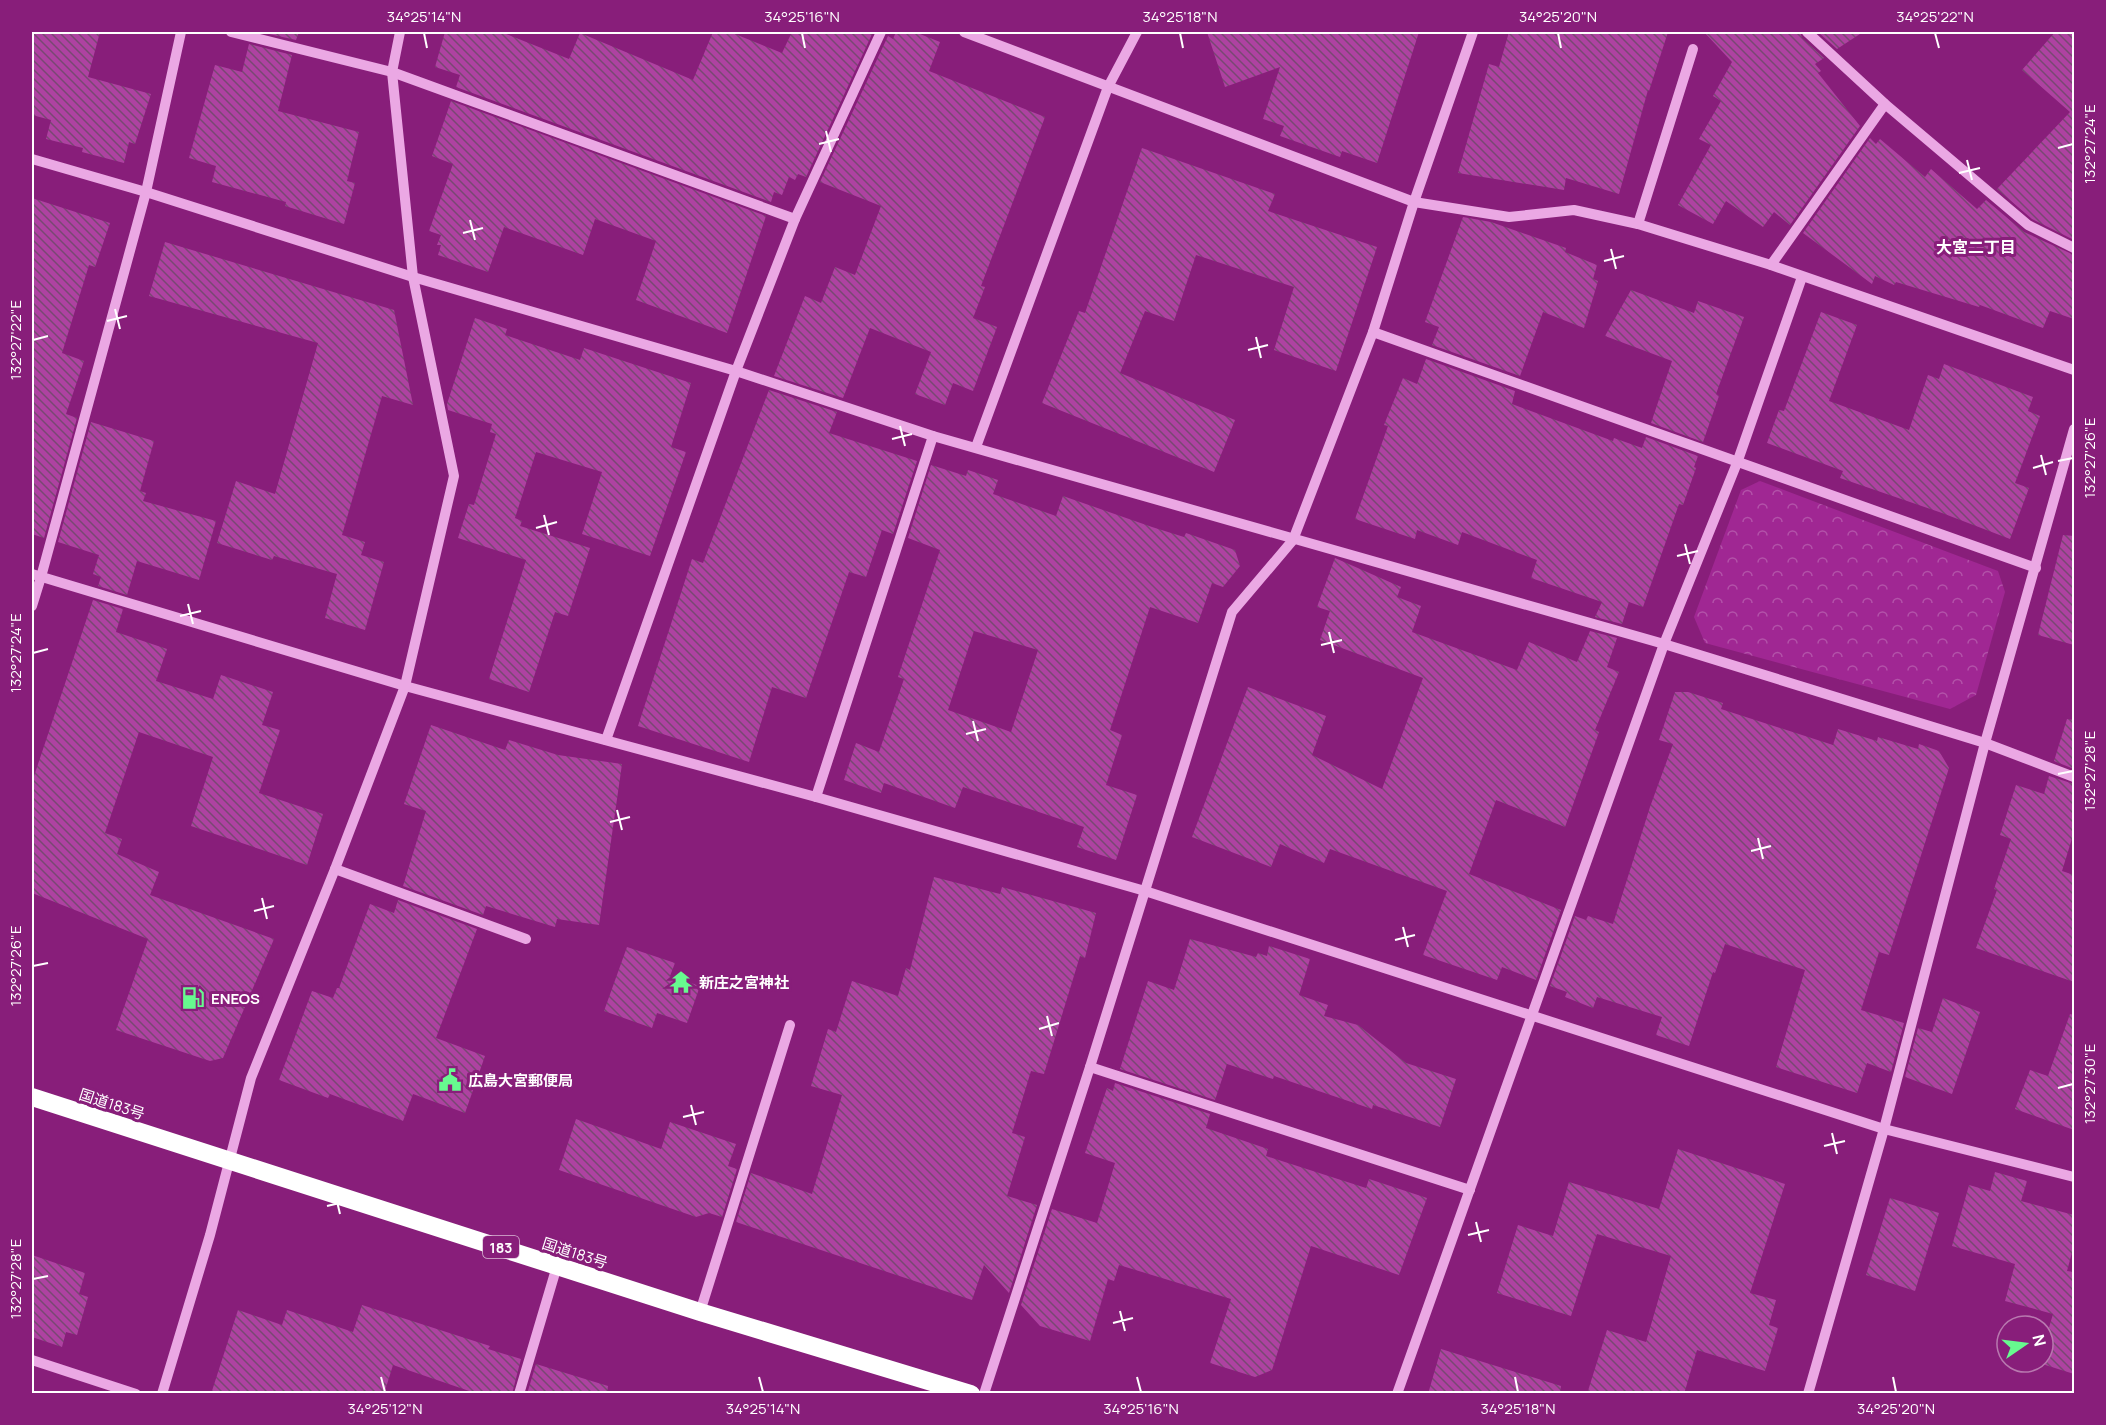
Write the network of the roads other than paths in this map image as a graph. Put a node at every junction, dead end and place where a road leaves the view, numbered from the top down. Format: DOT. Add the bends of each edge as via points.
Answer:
graph roads {
  1 [pos="182,32"];
  2 [pos="231,32"];
  3 [pos="400,32"];
  4 [pos="880,32"];
  5 [pos="964,32"];
  6 [pos="1137,32"];
  7 [pos="1473,32"];
  8 [pos="1807,32"];
  9 [pos="1693,49"];
  10 [pos="392,72"];
  11 [pos="1108,87"];
  12 [pos="1885,104"];
  13 [pos="32,159"];
  14 [pos="146,192"];
  15 [pos="1414,202"];
  16 [pos="795,219"];
  17 [pos="1638,224"];
  18 [pos="2074,248"];
  19 [pos="1771,266"];
  20 [pos="414,277"];
  21 [pos="1802,277"];
  22 [pos="1373,332"];
  23 [pos="2074,370"];
  24 [pos="736,371"];
  25 [pos="2074,429"];
  26 [pos="933,436"];
  27 [pos="976,447"];
  28 [pos="1737,463"];
  29 [pos="1293,540"];
  30 [pos="2036,567"];
  31 [pos="36,576"];
  32 [pos="32,606"];
  33 [pos="1664,644"];
  34 [pos="405,686"];
  35 [pos="606,740"];
  36 [pos="1985,743"];
  37 [pos="2074,777"];
  38 [pos="816,797"];
  39 [pos="335,869"];
  40 [pos="1146,891"];
  41 [pos="526,939"];
  42 [pos="1531,1014"];
  43 [pos="790,1025"];
  44 [pos="1090,1067"];
  45 [pos="32,1097"];
  46 [pos="1884,1128"];
  47 [pos="229,1159"];
  48 [pos="2074,1177"];
  49 [pos="1470,1190"];
  50 [pos="557,1266"];
  51 [pos="699,1312"];
  52 [pos="32,1360"];
  53 [pos="136,1394"];
  54 [pos="162,1394"];
  55 [pos="519,1394"];
  56 [pos="971,1394"];
  57 [pos="984,1394"];
  58 [pos="1397,1394"];
  59 [pos="1808,1394"];
  1 -- 14 [label="street"];
  2 -- 10 [label="street"];
  3 -- 10 [label="street"];
  4 -- 16 [label="street"];
  5 -- 11 [label="street"];
  6 -- 11 [label="street"];
  7 -- 15 [label="street"];
  8 -- 12 [label="street"];
  9 -- 17 [label="street"];
  10 -- 16 [label="street"];
  10 -- 20 [label="street"];
  11 -- 15 [label="street"];
  11 -- 27 [label="street"];
  12 -- 18 [label="street" via="2028,225"];
  12 -- 19 [label="street"];
  13 -- 14 [label="street"];
  14 -- 20 [label="street"];
  14 -- 31 [label="street"];
  15 -- 17 [label="street" via="1509,216 1574,210"];
  15 -- 22 [label="street"];
  16 -- 24 [label="street"];
  17 -- 19 [label="street"];
  19 -- 21 [label="street"];
  20 -- 24 [label="street"];
  20 -- 34 [label="street" via="454,476"];
  21 -- 23 [label="street"];
  21 -- 28 [label="street"];
  22 -- 28 [label="street"];
  22 -- 29 [label="street"];
  24 -- 26 [label="street"];
  24 -- 35 [label="street"];
  25 -- 30 [label="street"];
  26 -- 27 [label="street"];
  26 -- 38 [label="street"];
  27 -- 29 [label="street"];
  28 -- 30 [label="street"];
  28 -- 33 [label="street"];
  29 -- 33 [label="street"];
  29 -- 40 [label="street" via="1232,612"];
  30 -- 36 [label="street"];
  31 -- 32 [label="street"];
  31 -- 34 [label="street"];
  33 -- 36 [label="street"];
  33 -- 42 [label="street"];
  34 -- 35 [label="street"];
  34 -- 39 [label="street"];
  35 -- 38 [label="street"];
  36 -- 37 [label="street"];
  36 -- 46 [label="street"];
  38 -- 40 [label="street"];
  39 -- 41 [label="street"];
  39 -- 47 [label="street" via="251,1078"];
  40 -- 42 [label="street"];
  40 -- 44 [label="street"];
  42 -- 46 [label="street"];
  42 -- 49 [label="street"];
  43 -- 51 [label="street"];
  44 -- 49 [label="street"];
  44 -- 57 [label="street"];
  45 -- 47 [label="highway, 国道183号 / 183"];
  46 -- 48 [label="street"];
  46 -- 59 [label="street"];
  47 -- 50 [label="highway, 国道183号 / 183"];
  47 -- 54 [label="street"];
  49 -- 58 [label="street"];
  50 -- 51 [label="highway, 国道183号 / 183"];
  50 -- 55 [label="street"];
  51 -- 56 [label="highway, 国道183号 / 183"];
  52 -- 53 [label="street"];
}
